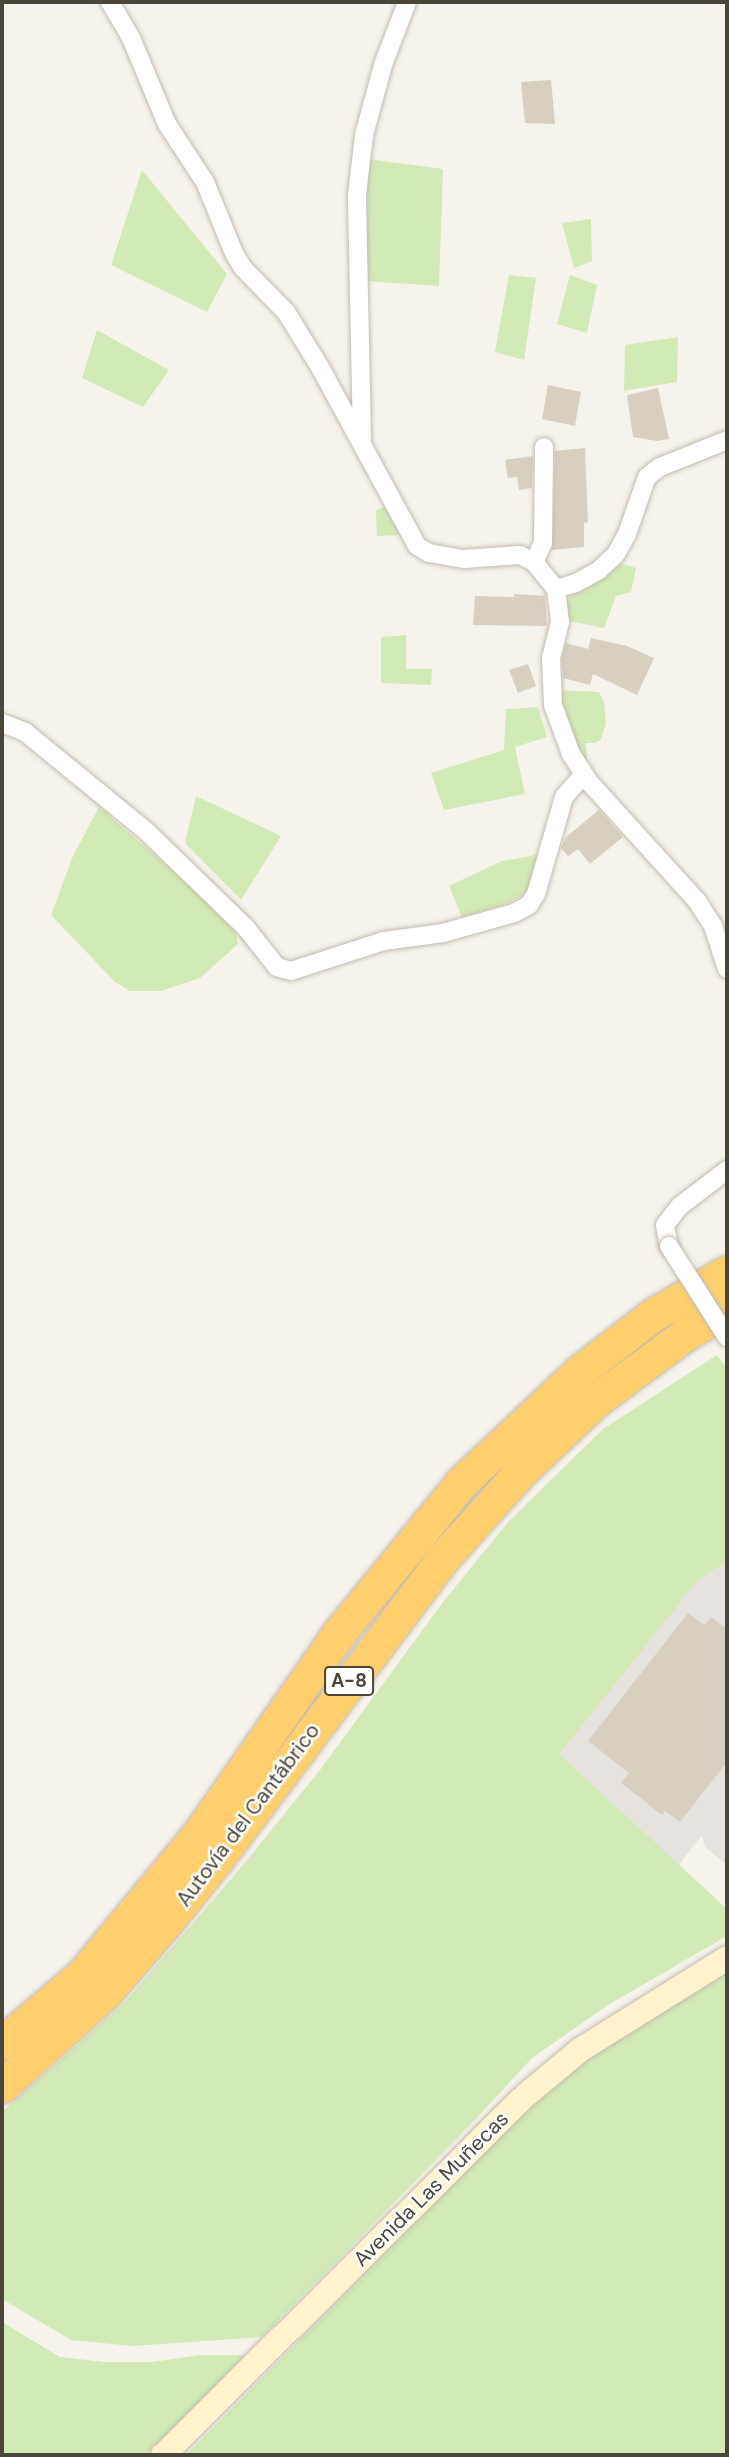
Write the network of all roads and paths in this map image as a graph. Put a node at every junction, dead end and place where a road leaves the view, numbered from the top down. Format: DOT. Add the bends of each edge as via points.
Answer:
graph roads {
  1 [pos="110,2"];
  2 [pos="407,2"];
  3 [pos="727,439"];
  4 [pos="362,442"];
  5 [pos="544,447"];
  6 [pos="534,562"];
  7 [pos="556,589"];
  8 [pos="2,723"];
  9 [pos="584,774"];
  10 [pos="727,970"];
  11 [pos="727,1170"];
  12 [pos="727,1272"];
  13 [pos="727,1309"];
  14 [pos="727,1338"];
  15 [pos="727,1958"];
  16 [pos="2,2043"];
  17 [pos="2,2086"];
  18 [pos="163,2455"];
  1 -- 4 [label="street" via="131,38 167,124 205,182 234,253 286,312"];
  2 -- 4 [label="street" via="367,123 357,195"];
  3 -- 7 [label="street" via="647,477 616,554 599,570"];
  4 -- 6 [label="street" via="417,546 429,553 464,559 520,555"];
  5 -- 6 [label="street" via="543,543"];
  6 -- 7 [label="street"];
  7 -- 9 [label="street" via="560,622 551,657 553,705 571,754"];
  8 -- 9 [label="street" via="25,732 147,832 246,928 277,967 291,971 384,941 443,933 529,905 564,797"];
  9 -- 10 [label="street" via="697,901 713,926"];
  11 -- 14 [label="street, bridge" via="680,1206 666,1225 669,1246"];
  12 -- 16 [label="highway, Autovía del Cantábrico / A-8" via="654,1314 580,1371 463,1481 338,1634 198,1835 82,1975"];
  13 -- 17 [label="highway, Autovía del Cantábrico / A-8" via="595,1401 520,1472 442,1559 168,1920 105,1993"];
  15 -- 18 [label="street, Avenida Las Muñecas" via="580,2050 526,2095"];
}
